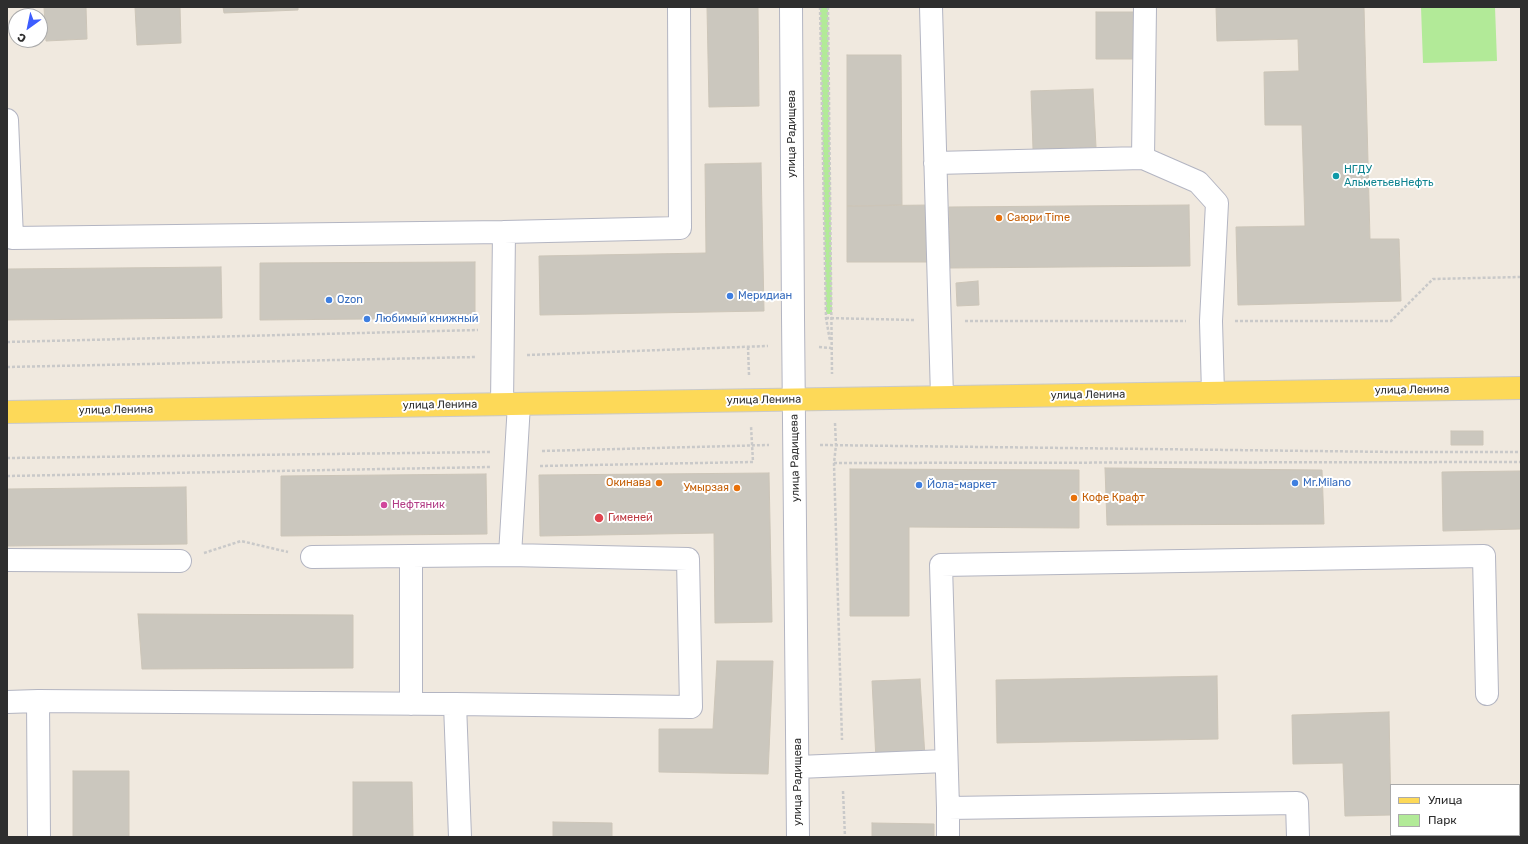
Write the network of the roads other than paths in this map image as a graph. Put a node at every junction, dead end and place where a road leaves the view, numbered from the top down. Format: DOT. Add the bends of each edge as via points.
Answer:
graph roads {
  1 [pos="679,7"];
  2 [pos="791,7"];
  3 [pos="931,7"];
  4 [pos="1145,7"];
  5 [pos="7,120"];
  6 [pos="1143,158"];
  7 [pos="935,163"];
  8 [pos="504,232"];
  9 [pos="10,238"];
  10 [pos="1521,388"];
  11 [pos="1213,393"];
  12 [pos="942,397"];
  13 [pos="794,400"];
  14 [pos="510,404"];
  15 [pos="7,412"];
  16 [pos="510,555"];
  17 [pos="411,556"];
  18 [pos="312,558"];
  19 [pos="7,560"];
  20 [pos="180,561"];
  21 [pos="1487,694"];
  22 [pos="7,702"];
  23 [pos="38,702"];
  24 [pos="411,704"];
  25 [pos="455,704"];
  26 [pos="946,761"];
  27 [pos="798,767"];
  28 [pos="948,808"];
  29 [pos="39,837"];
  30 [pos="460,837"];
  31 [pos="798,837"];
  32 [pos="948,837"];
  33 [pos="1298,837"];
  1 -- 8 [label="street" via="680,228"];
  2 -- 13 [label="street, улица Радищева"];
  3 -- 7 [label="street"];
  4 -- 6 [label="street"];
  5 -- 9 [label="street"];
  6 -- 7 [label="street"];
  6 -- 11 [label="street" via="1198,182 1217,203 1211,321"];
  7 -- 12 [label="street"];
  8 -- 9 [label="street"];
  8 -- 14 [label="street" via="502,356"];
  10 -- 11 [label="main road, улица Ленина"];
  11 -- 12 [label="main road, улица Ленина"];
  12 -- 13 [label="main road, улица Ленина"];
  13 -- 14 [label="main road, улица Ленина"];
  13 -- 27 [label="street, улица Радищева"];
  14 -- 15 [label="main road, улица Ленина"];
  14 -- 16 [label="street" via="515,459"];
  16 -- 17 [label="street"];
  16 -- 25 [label="street" via="688,559 691,707"];
  17 -- 18 [label="street"];
  17 -- 24 [label="street"];
  19 -- 20 [label="street"];
  21 -- 26 [label="street" via="1484,556 941,565"];
  22 -- 23 [label="street"];
  23 -- 24 [label="street"];
  23 -- 29 [label="street"];
  24 -- 25 [label="street"];
  25 -- 30 [label="street"];
  26 -- 27 [label="street"];
  26 -- 28 [label="street"];
  27 -- 31 [label="street, улица Радищева"];
  28 -- 32 [label="street"];
  28 -- 33 [label="street" via="1297,803"];
}
